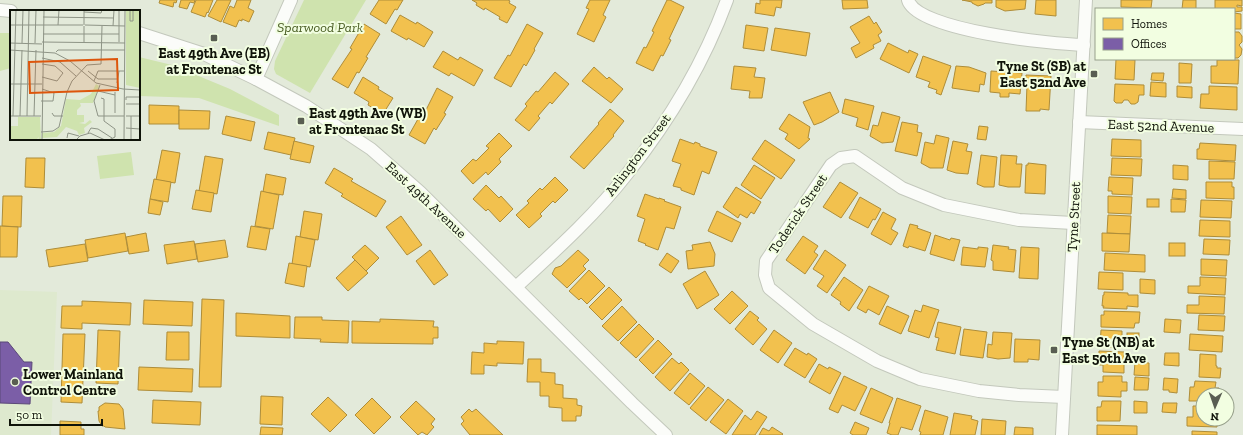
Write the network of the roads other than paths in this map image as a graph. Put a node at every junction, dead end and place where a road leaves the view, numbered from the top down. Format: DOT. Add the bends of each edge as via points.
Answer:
graph roads {
  1 [pos="291,0"];
  2 [pos="727,0"];
  3 [pos="1086,0"];
  4 [pos="908,1"];
  5 [pos="0,10"];
  6 [pos="10,11"];
  7 [pos="140,33"];
  8 [pos="1084,45"];
  9 [pos="256,79"];
  10 [pos="1079,122"];
  11 [pos="1243,129"];
  12 [pos="1073,223"];
  13 [pos="516,287"];
  14 [pos="1064,397"];
  15 [pos="666,435"];
  16 [pos="1062,435"];
  1 -- 9 [label="street"];
  2 -- 13 [label="street, Arlington Street" via="696,70 674,109 649,145 602,202"];
  3 -- 8 [label="street, Tyne Street"];
  4 -- 8 [label="street" via="920,13 942,22 991,35"];
  5 -- 6 [label="street"];
  7 -- 9 [label="street, East 49th Avenue" via="204,54"];
  8 -- 10 [label="street, Tyne Street"];
  9 -- 13 [label="street, East 49th Avenue" via="306,106 371,149 420,192"];
  10 -- 11 [label="street, East 52nd Avenue"];
  10 -- 12 [label="street, Tyne Street"];
  12 -- 14 [label="street, Tyne Street"];
  12 -- 14 [label="street, Toderick Street" via="1019,220 944,205 902,188 854,156 841,158 831,165 766,261 765,275 769,288 813,324 877,361 913,376 979,391"];
  13 -- 15 [label="street, East 49th Avenue"];
  14 -- 16 [label="street, Tyne Street"];
}
